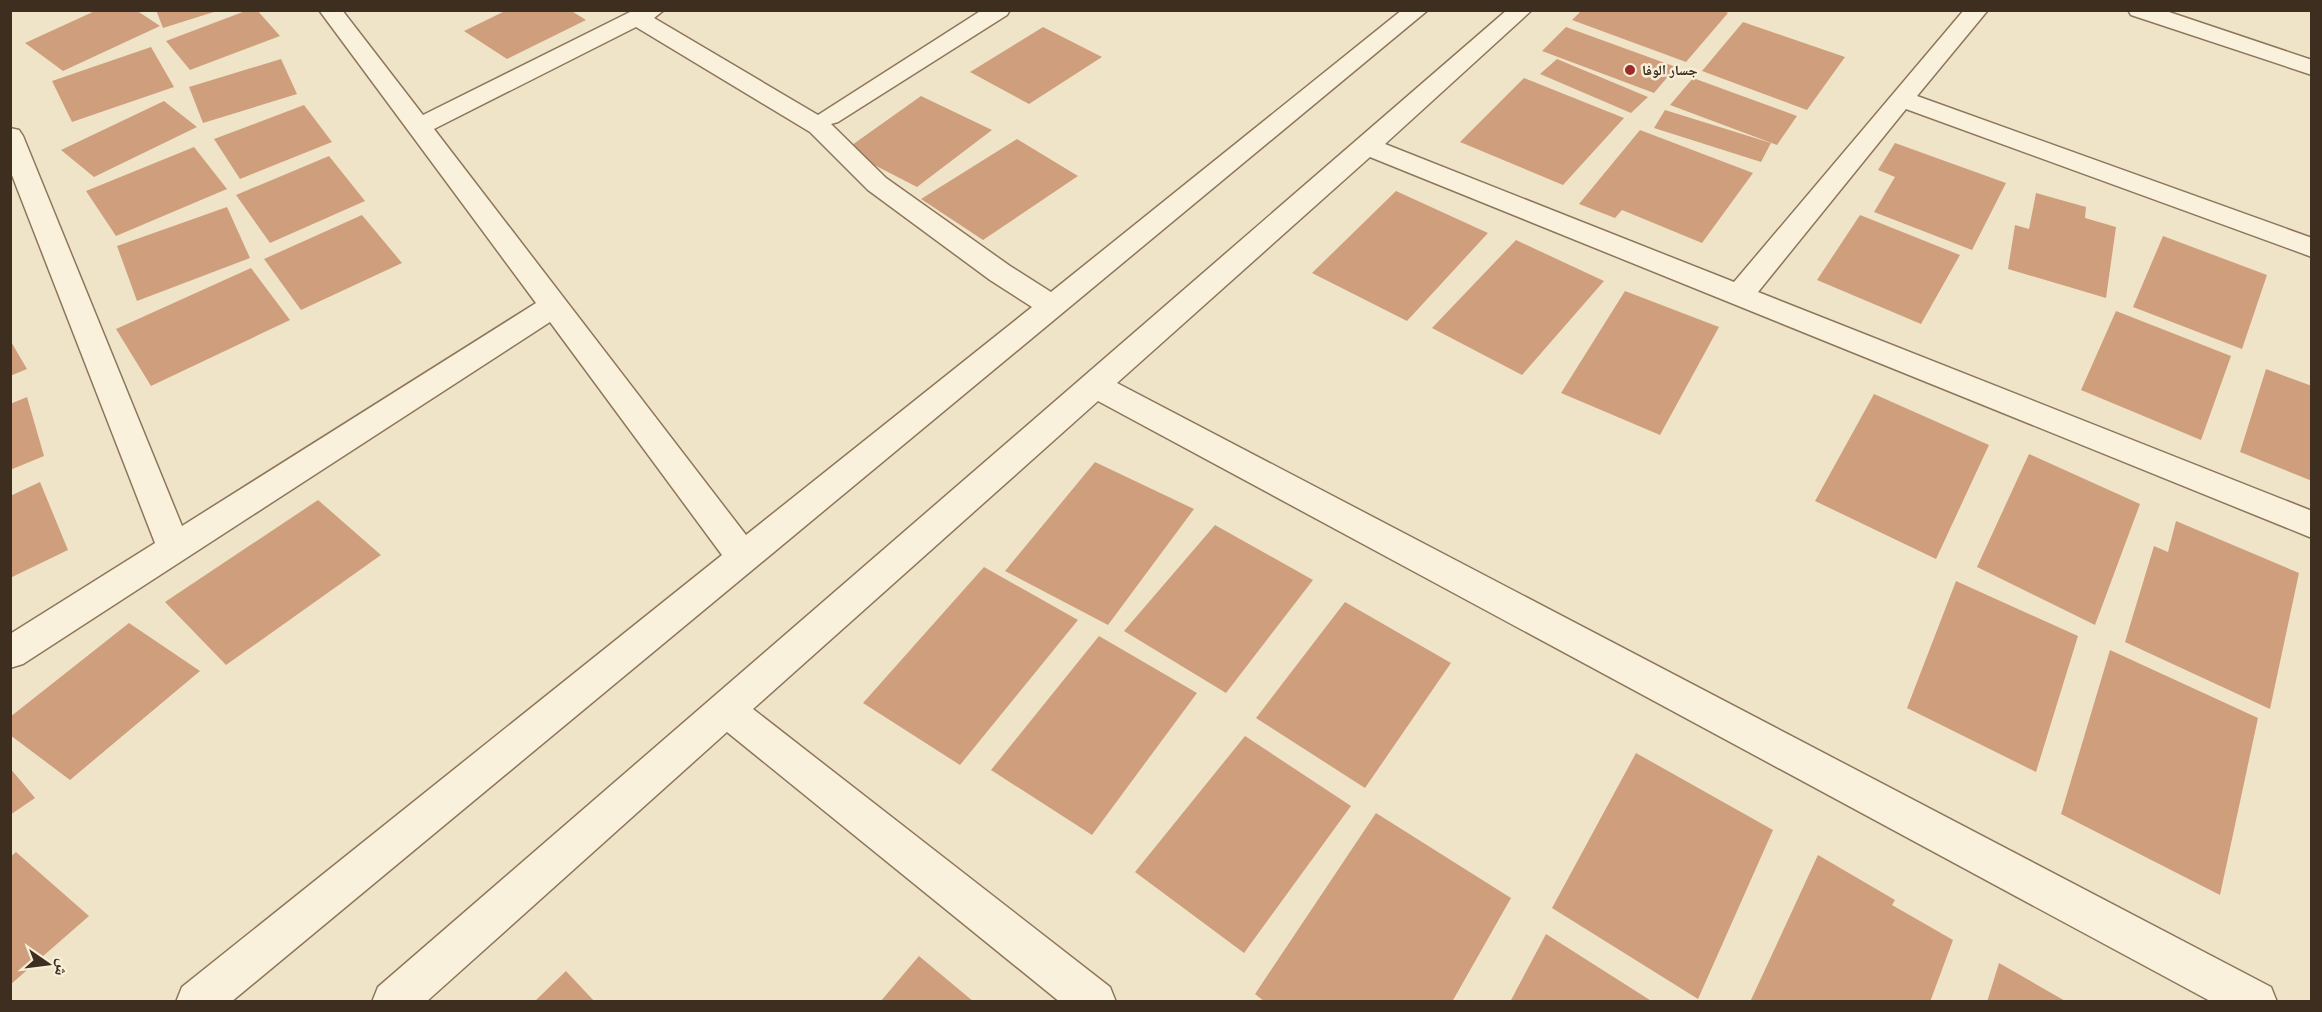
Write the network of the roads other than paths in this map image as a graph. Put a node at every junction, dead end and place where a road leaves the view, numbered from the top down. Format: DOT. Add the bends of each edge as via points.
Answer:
graph roads {
  1 [pos="330,10"];
  2 [pos="999,10"];
  3 [pos="1417,10"];
  4 [pos="1521,10"];
  5 [pos="1977,10"];
  6 [pos="2139,10"];
  7 [pos="645,14"];
  8 [pos="2312,68"];
  9 [pos="1901,99"];
  10 [pos="829,117"];
  11 [pos="418,127"];
  12 [pos="10,136"];
  13 [pos="1366,146"];
  14 [pos="2312,248"];
  15 [pos="1739,296"];
  16 [pos="553,306"];
  17 [pos="1053,306"];
  18 [pos="1094,386"];
  19 [pos="2312,525"];
  20 [pos="174,549"];
  21 [pos="743,557"];
  22 [pos="10,653"];
  23 [pos="725,710"];
  24 [pos="197,1002"];
  25 [pos="393,1002"];
  26 [pos="1095,1002"];
  27 [pos="2256,1002"];
  1 -- 11 [label="street"];
  2 -- 10 [label="street"];
  3 -- 17 [label="street"];
  4 -- 13 [label="street"];
  5 -- 9 [label="street"];
  6 -- 8 [label="street"];
  7 -- 11 [label="street"];
  7 -- 17 [label="street" via="819,127 878,184 1000,273"];
  9 -- 14 [label="street"];
  9 -- 15 [label="street"];
  11 -- 16 [label="street"];
  12 -- 20 [label="street"];
  13 -- 15 [label="street"];
  13 -- 18 [label="street"];
  15 -- 19 [label="street"];
  16 -- 20 [label="street"];
  16 -- 21 [label="street"];
  17 -- 21 [label="street"];
  18 -- 23 [label="street"];
  18 -- 27 [label="street"];
  20 -- 22 [label="street"];
  21 -- 24 [label="street"];
  23 -- 25 [label="street"];
  23 -- 26 [label="street"];
}
